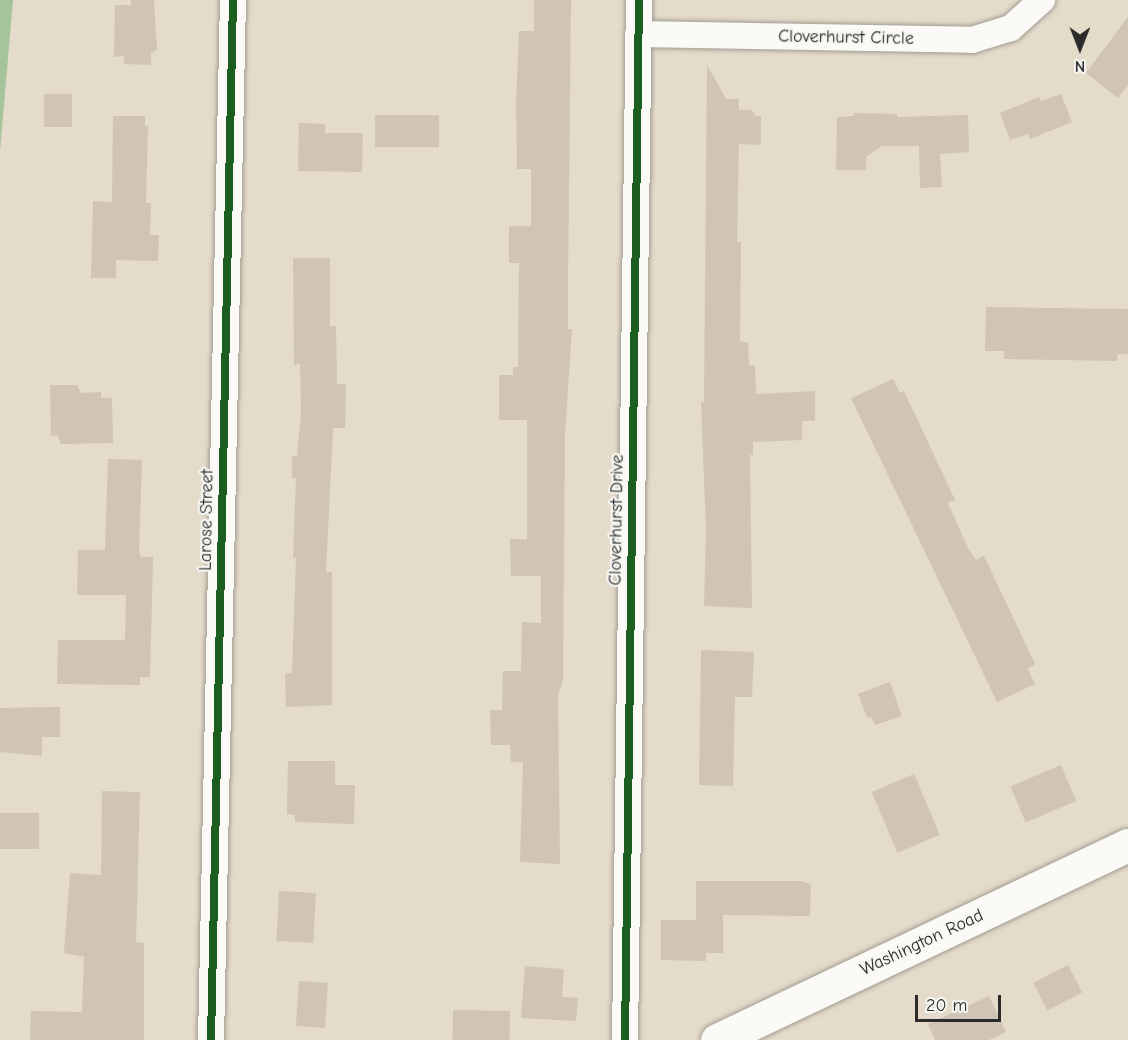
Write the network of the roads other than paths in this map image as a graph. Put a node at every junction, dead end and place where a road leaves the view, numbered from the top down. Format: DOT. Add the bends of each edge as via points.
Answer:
graph roads {
  1 [pos="233,0"];
  2 [pos="639,0"];
  3 [pos="1042,0"];
  4 [pos="638,34"];
  5 [pos="1128,845"];
  6 [pos="211,1040"];
  7 [pos="626,1040"];
  8 [pos="717,1040"];
  1 -- 6 [label="street, Larose Street"];
  2 -- 4 [label="street, Cloverhurst Drive"];
  3 -- 4 [label="street, Cloverhurst Circle" via="1011,28 972,40"];
  4 -- 7 [label="street, Cloverhurst Drive"];
  5 -- 8 [label="street, Washington Road"];
}
